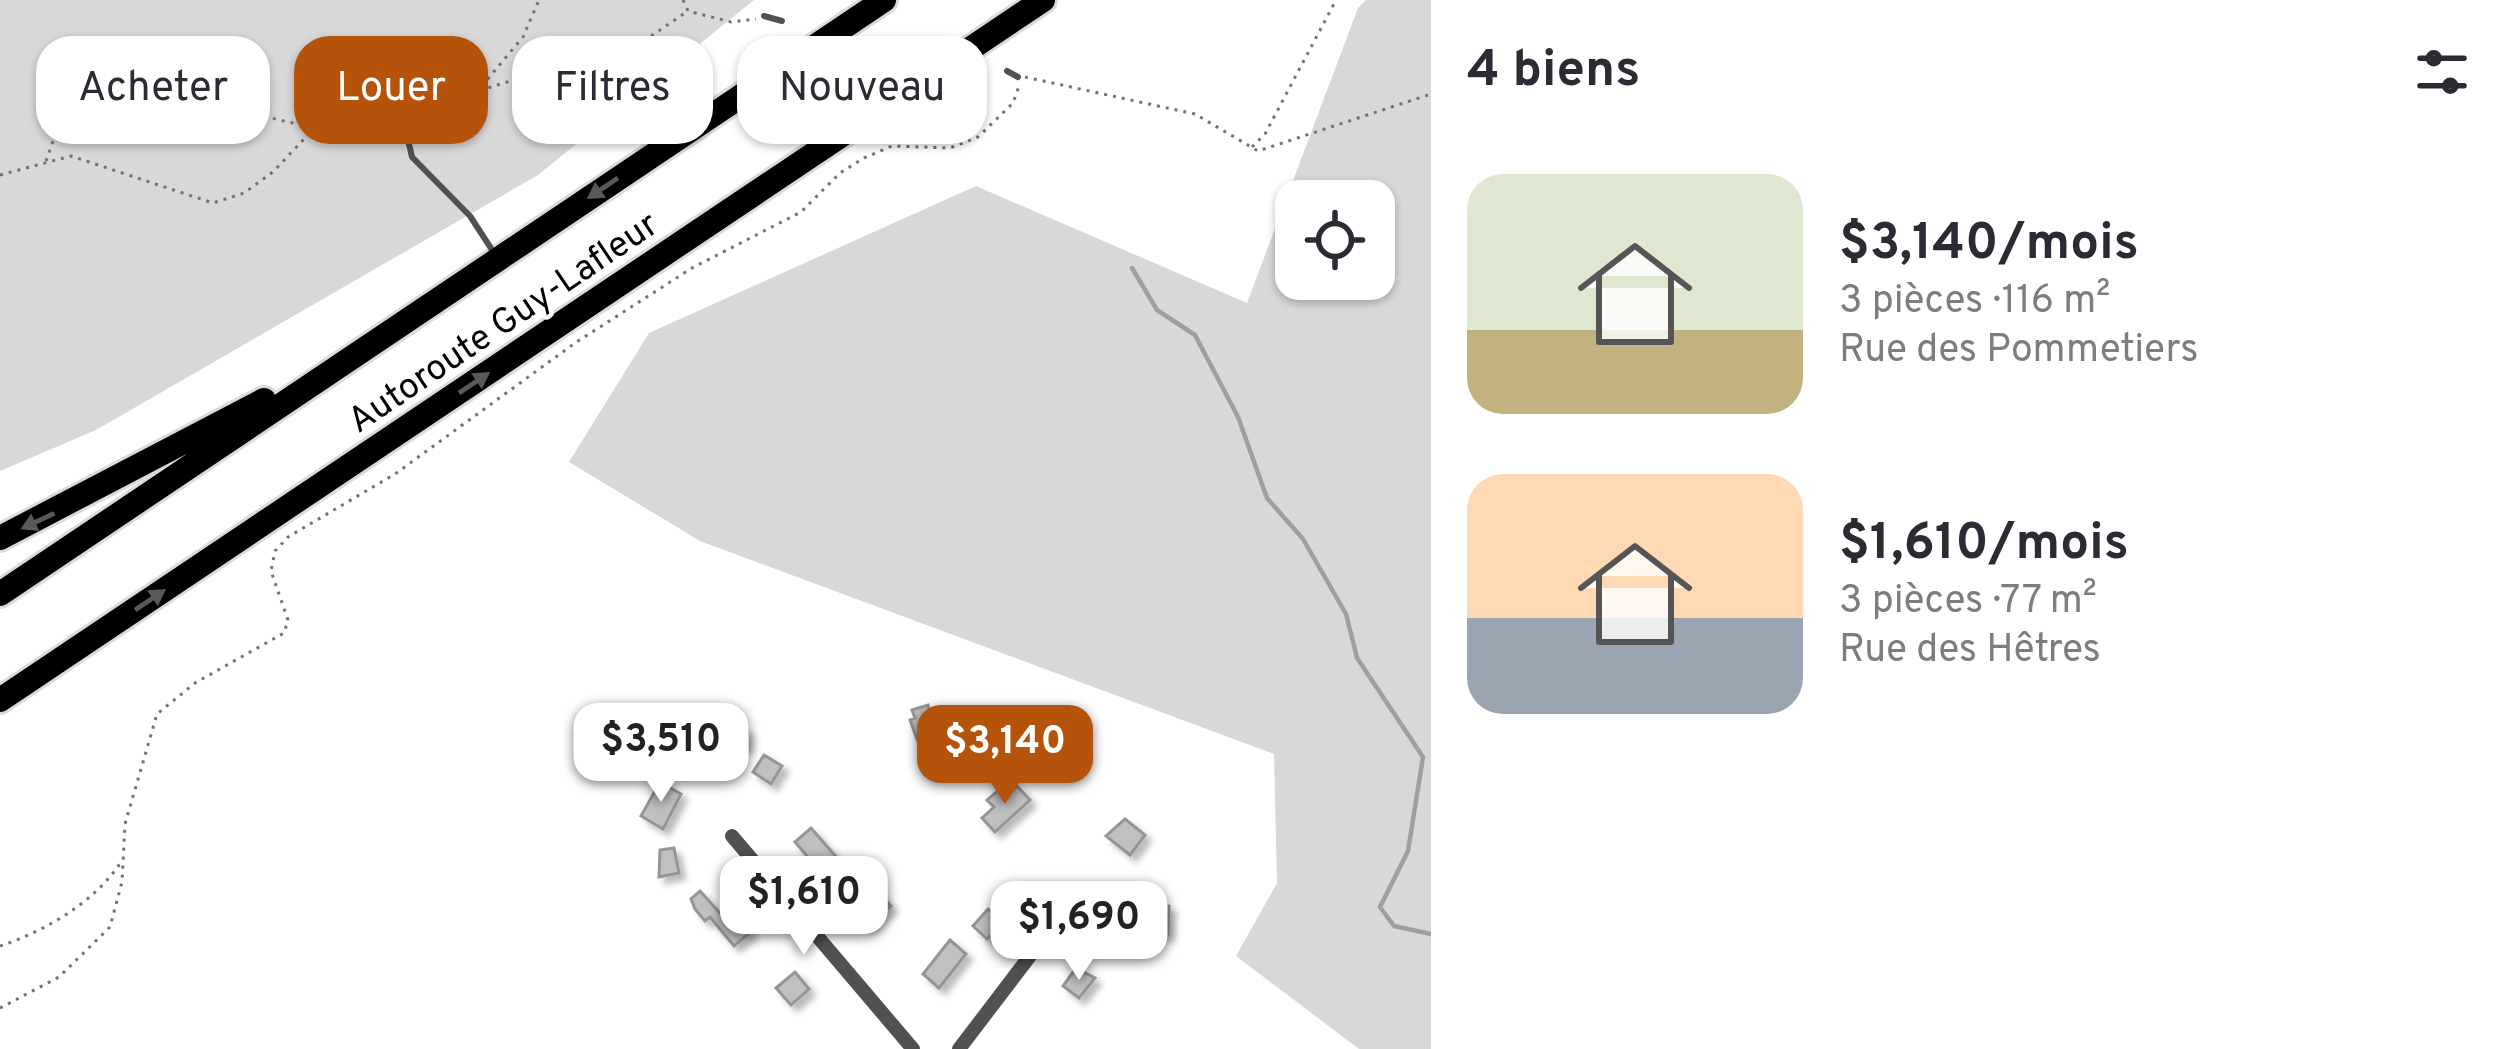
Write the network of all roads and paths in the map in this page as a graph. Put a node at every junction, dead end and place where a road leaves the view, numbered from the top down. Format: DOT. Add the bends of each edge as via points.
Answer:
graph roads {
  1 [pos="538,0"];
  2 [pos="683,0"];
  3 [pos="884,0"];
  4 [pos="1043,0"];
  5 [pos="1336,0"];
  6 [pos="688,11"];
  7 [pos="764,16"];
  8 [pos="782,21"];
  9 [pos="1007,71"];
  10 [pos="1018,77"];
  11 [pos="488,79"];
  12 [pos="488,91"];
  13 [pos="1431,94"];
  14 [pos="294,122"];
  15 [pos="298,144"];
  16 [pos="409,144"];
  17 [pos="1250,148"];
  18 [pos="46,160"];
  19 [pos="0,175"];
  20 [pos="498,259"];
  21 [pos="407,320"];
  22 [pos="0,538"];
  23 [pos="0,594"];
  24 [pos="0,700"];
  25 [pos="732,836"];
  26 [pos="123,859"];
  27 [pos="1081,889"];
  28 [pos="0,946"];
  29 [pos="0,1007"];
  30 [pos="913,1049"];
  31 [pos="959,1049"];
  1 -- 11 [label="path" via="523,37"];
  2 -- 6 [label="path"];
  3 -- 20 [label="highway, Autoroute Guy-Lafleur, one-way"];
  24 -- 4 [label="highway, Autoroute Guy-Lafleur, one-way"];
  5 -- 17 [label="path"];
  6 -- 7 [label="path" via="731,22"];
  6 -- 12 [label="path" via="648,38"];
  7 -- 8 [label="lane"];
  9 -- 10 [label="lane"];
  10 -- 17 [label="path" via="1195,114"];
  10 -- 26 [label="path" via="1013,104 978,136 950,148 892,146 864,158 801,212 668,282 395,474 281,543 271,571 288,626 157,714 125,824"];
  13 -- 17 [label="path" via="1275,147"];
  14 -- 18 [label="path" via="184,103 95,105 61,119"];
  15 -- 18 [label="path" via="244,193 213,203 84,159"];
  16 -- 20 [label="lane" via="412,158 470,216"];
  18 -- 19 [label="path"];
  20 -- 21 [label="highway, Autoroute Guy-Lafleur"];
  21 -- 22 [label="highway, one-way"];
  21 -- 23 [label="highway, Autoroute Guy-Lafleur"];
  25 -- 30 [label="street"];
  26 -- 28 [label="path" via="82,902"];
  26 -- 29 [label="path" via="116,914 102,940 59,977"];
  27 -- 31 [label="street"];
}
